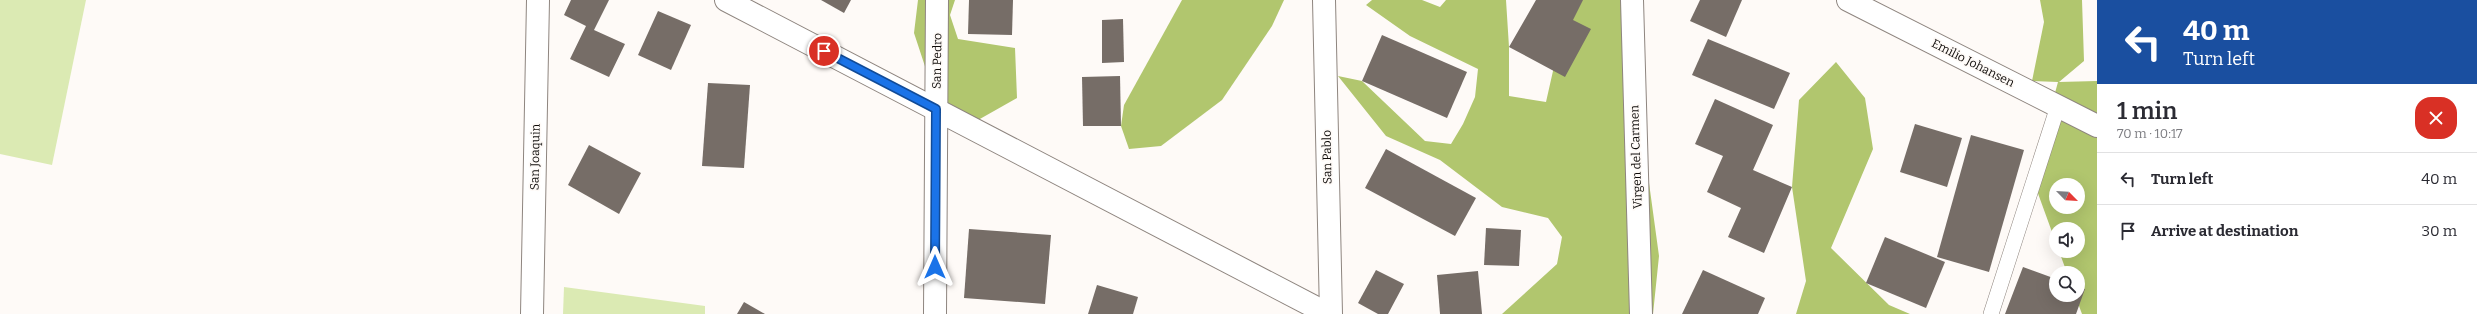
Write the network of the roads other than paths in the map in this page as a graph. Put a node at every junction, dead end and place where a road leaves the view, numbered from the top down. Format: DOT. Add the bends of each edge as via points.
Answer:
graph roads {
  1 [pos="538,0"];
  2 [pos="726,0"];
  3 [pos="937,0"];
  4 [pos="1324,0"];
  5 [pos="1632,0"];
  6 [pos="1848,0"];
  7 [pos="2058,106"];
  8 [pos="936,109"];
  9 [pos="2097,126"];
  10 [pos="532,314"];
  11 [pos="935,314"];
  12 [pos="1330,314"];
  13 [pos="1641,314"];
  14 [pos="1991,314"];
  1 -- 10 [label="street, San Joaquin"];
  2 -- 8 [label="street"];
  3 -- 8 [label="street, San Pedro"];
  4 -- 12 [label="street, San Pablo"];
  5 -- 13 [label="street, Virgen del Carmen"];
  6 -- 7 [label="street, Emilio Johansen"];
  7 -- 9 [label="street, Emilio Johansen"];
  7 -- 14 [label="lane"];
  8 -- 11 [label="street, San Pedro"];
  8 -- 12 [label="street"];
}
